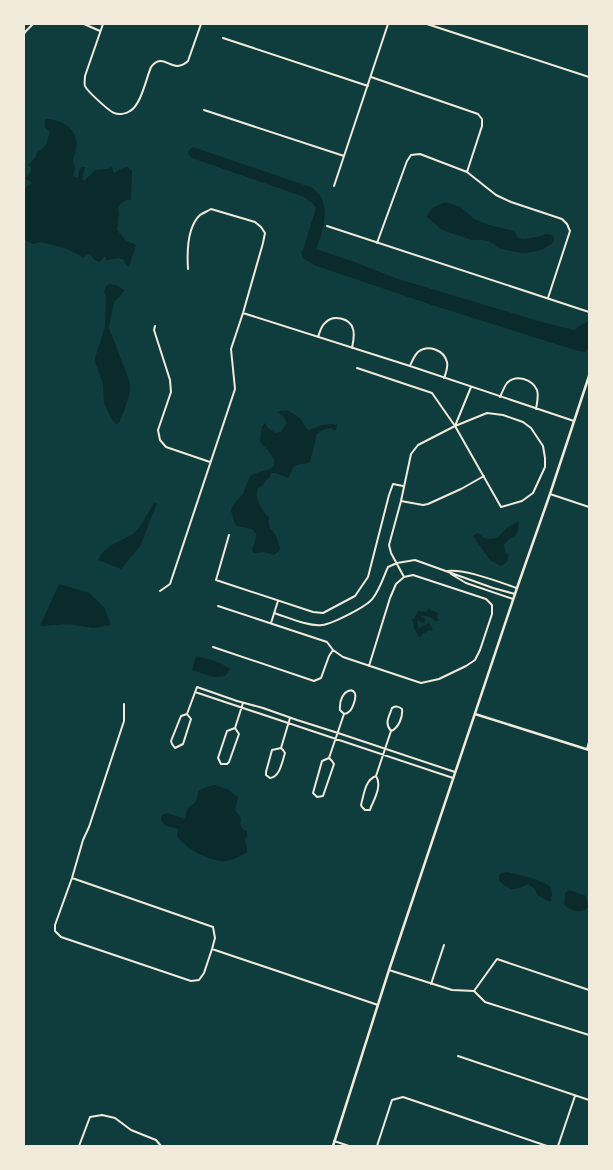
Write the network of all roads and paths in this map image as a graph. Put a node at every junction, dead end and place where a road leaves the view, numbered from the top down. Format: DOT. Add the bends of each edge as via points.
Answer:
graph roads {
  1 [pos="33,24"];
  2 [pos="84,24"];
  3 [pos="103,24"];
  4 [pos="201,24"];
  5 [pos="388,24"];
  6 [pos="426,24"];
  7 [pos="100,31"];
  8 [pos="24,34"];
  9 [pos="223,38"];
  10 [pos="372,77"];
  11 [pos="589,77"];
  12 [pos="368,86"];
  13 [pos="204,110"];
  14 [pos="344,156"];
  15 [pos="467,172"];
  16 [pos="334,186"];
  17 [pos="327,226"];
  18 [pos="377,243"];
  19 [pos="188,269"];
  20 [pos="548,298"];
  21 [pos="589,312"];
  22 [pos="243,313"];
  23 [pos="155,326"];
  24 [pos="318,337"];
  25 [pos="352,348"];
  26 [pos="410,366"];
  27 [pos="357,368"];
  28 [pos="589,376"];
  29 [pos="444,378"];
  30 [pos="471,387"];
  31 [pos="500,397"];
  32 [pos="536,409"];
  33 [pos="574,421"];
  34 [pos="455,426"];
  35 [pos="210,462"];
  36 [pos="484,476"];
  37 [pos="404,486"];
  38 [pos="550,494"];
  39 [pos="401,501"];
  40 [pos="589,507"];
  41 [pos="229,535"];
  42 [pos="397,563"];
  43 [pos="447,571"];
  44 [pos="404,577"];
  45 [pos="517,588"];
  46 [pos="160,591"];
  47 [pos="515,594"];
  48 [pos="513,599"];
  49 [pos="278,601"];
  50 [pos="218,606"];
  51 [pos="274,613"];
  52 [pos="271,623"];
  53 [pos="213,647"];
  54 [pos="333,650"];
  55 [pos="369,666"];
  56 [pos="195,692"];
  57 [pos="243,703"];
  58 [pos="124,704"];
  59 [pos="241,707"];
  60 [pos="187,714"];
  61 [pos="344,714"];
  62 [pos="475,714"];
  63 [pos="290,718"];
  64 [pos="288,724"];
  65 [pos="235,728"];
  66 [pos="391,731"];
  67 [pos="338,733"];
  68 [pos="336,738"];
  69 [pos="589,742"];
  70 [pos="280,748"];
  71 [pos="386,749"];
  72 [pos="588,749"];
  73 [pos="384,754"];
  74 [pos="329,758"];
  75 [pos="455,772"];
  76 [pos="376,776"];
  77 [pos="454,778"];
  78 [pos="72,878"];
  79 [pos="444,945"];
  80 [pos="212,949"];
  81 [pos="389,970"];
  82 [pos="431,984"];
  83 [pos="589,990"];
  84 [pos="474,991"];
  85 [pos="378,1005"];
  86 [pos="589,1035"];
  87 [pos="458,1056"];
  88 [pos="575,1096"];
  89 [pos="589,1100"];
  90 [pos="334,1141"];
  91 [pos="79,1146"];
  92 [pos="161,1146"];
  93 [pos="332,1146"];
  94 [pos="349,1146"];
  95 [pos="377,1146"];
  96 [pos="547,1146"];
  97 [pos="558,1146"];
  1 -- 8 [label="street"];
  2 -- 7 [label="street"];
  3 -- 7 [label="street"];
  4 -- 7 [label="street" via="188,61 183,66 160,60 155,62 137,104 123,114 114,113 102,104 85,85 85,76"];
  5 -- 10 [label="street"];
  6 -- 11 [label="street"];
  9 -- 12 [label="street"];
  10 -- 12 [label="street"];
  10 -- 15 [label="street" via="478,114 482,119 482,126"];
  12 -- 14 [label="street"];
  13 -- 14 [label="street"];
  14 -- 16 [label="street"];
  15 -- 18 [label="street" via="420,154 411,155 406,161"];
  15 -- 20 [label="street" via="496,195 562,219 568,224 570,231"];
  17 -- 18 [label="street"];
  18 -- 20 [label="street"];
  19 -- 22 [label="street" via="187,252 193,224 201,215 211,209 256,222 265,233"];
  20 -- 21 [label="street"];
  22 -- 24 [label="street"];
  22 -- 35 [label="street" via="231,349 235,389"];
  23 -- 35 [label="street" via="171,392 158,430 160,440 166,448"];
  24 -- 25 [label="street"];
  24 -- 25 [label="street" via="326,322 333,318 341,318 353,329"];
  25 -- 26 [label="street"];
  26 -- 29 [label="street"];
  26 -- 29 [label="street" via="419,351 430,348 438,350 447,362"];
  27 -- 34 [label="street" via="432,393"];
  28 -- 33 [label="street"];
  29 -- 30 [label="street"];
  30 -- 31 [label="street"];
  30 -- 34 [label="street"];
  31 -- 32 [label="street"];
  31 -- 32 [label="street" via="511,380 526,379 537,390"];
  32 -- 33 [label="street"];
  33 -- 38 [label="street"];
  34 -- 36 [label="street"];
  34 -- 36 [label="street" via="487,413 503,415 523,422 531,428 542,446 545,467 533,493 522,501 501,507"];
  34 -- 37 [label="street" via="418,445 411,454"];
  35 -- 46 [label="street" via="170,584"];
  36 -- 39 [label="street" via="428,504"];
  37 -- 39 [label="street"];
  37 -- 49 [label="street" via="393,484 368,577 355,596 323,613"];
  38 -- 40 [label="street"];
  38 -- 45 [label="street"];
  39 -- 42 [label="street" via="389,545"];
  41 -- 49 [label="street" via="216,580"];
  42 -- 43 [label="street" via="414,560"];
  42 -- 44 [label="street"];
  42 -- 51 [label="street" via="388,567 372,600 343,618 322,626"];
  43 -- 45 [label="street" via="464,572"];
  43 -- 47 [label="street"];
  43 -- 48 [label="street" via="466,583"];
  44 -- 55 [label="street" via="396,584 390,598"];
  44 -- 55 [label="street" via="413,575 486,599 492,606 492,614 480,650 475,660 466,666 439,679 421,683"];
  45 -- 47 [label="street"];
  47 -- 48 [label="street"];
  48 -- 62 [label="street"];
  49 -- 51 [label="street"];
  50 -- 52 [label="street"];
  51 -- 52 [label="street"];
  52 -- 54 [label="street" via="327,642"];
  53 -- 54 [label="street" via="314,681 321,678 328,656"];
  54 -- 55 [label="street" via="343,657"];
  56 -- 57 [label="street" via="196,687"];
  56 -- 59 [label="street"];
  56 -- 60 [label="street"];
  57 -- 59 [label="street"];
  57 -- 63 [label="street"];
  58 -- 78 [label="street" via="124,721"];
  59 -- 64 [label="street"];
  59 -- 65 [label="street"];
  60 -- 60 [label="street" via="191,719 183,744 175,748 171,741 181,716"];
  61 -- 61 [label="street" via="352,709 356,697 351,691 344,693 340,706"];
  61 -- 67 [label="street"];
  62 -- 72 [label="street"];
  62 -- 75 [label="street"];
  63 -- 64 [label="street"];
  63 -- 67 [label="street"];
  64 -- 68 [label="street"];
  64 -- 70 [label="street"];
  65 -- 65 [label="street" via="239,734 229,762 221,764 218,758 227,731"];
  66 -- 66 [label="street" via="397,727 403,712 395,706 387,724"];
  66 -- 71 [label="street"];
  67 -- 68 [label="street"];
  67 -- 71 [label="street"];
  68 -- 73 [label="street"];
  68 -- 74 [label="street"];
  69 -- 72 [label="street"];
  70 -- 70 [label="street" via="285,753 278,775 272,779 266,772 272,750"];
  71 -- 73 [label="street"];
  71 -- 75 [label="street"];
  73 -- 76 [label="street"];
  73 -- 77 [label="street"];
  74 -- 74 [label="street" via="334,764 324,796 318,797 313,793 318,774 322,761"];
  75 -- 77 [label="street"];
  76 -- 76 [label="street" via="379,785 370,810 366,810 361,805 368,782"];
  77 -- 81 [label="street"];
  78 -- 80 [label="street" via="213,927 215,938"];
  78 -- 80 [label="street" via="55,926 55,931 61,937 191,981 199,980 204,974"];
  79 -- 82 [label="street"];
  80 -- 85 [label="street"];
  81 -- 82 [label="street"];
  81 -- 85 [label="street"];
  82 -- 84 [label="street" via="452,990"];
  83 -- 84 [label="street" via="497,959"];
  84 -- 86 [label="street" via="486,1002"];
  85 -- 90 [label="street"];
  87 -- 88 [label="street"];
  88 -- 89 [label="street"];
  88 -- 97 [label="street"];
  90 -- 93 [label="street"];
  90 -- 94 [label="street"];
  91 -- 92 [label="street" via="90,1117 102,1115 115,1118 131,1130 156,1140"];
  95 -- 96 [label="street" via="392,1100 403,1097"];
}
